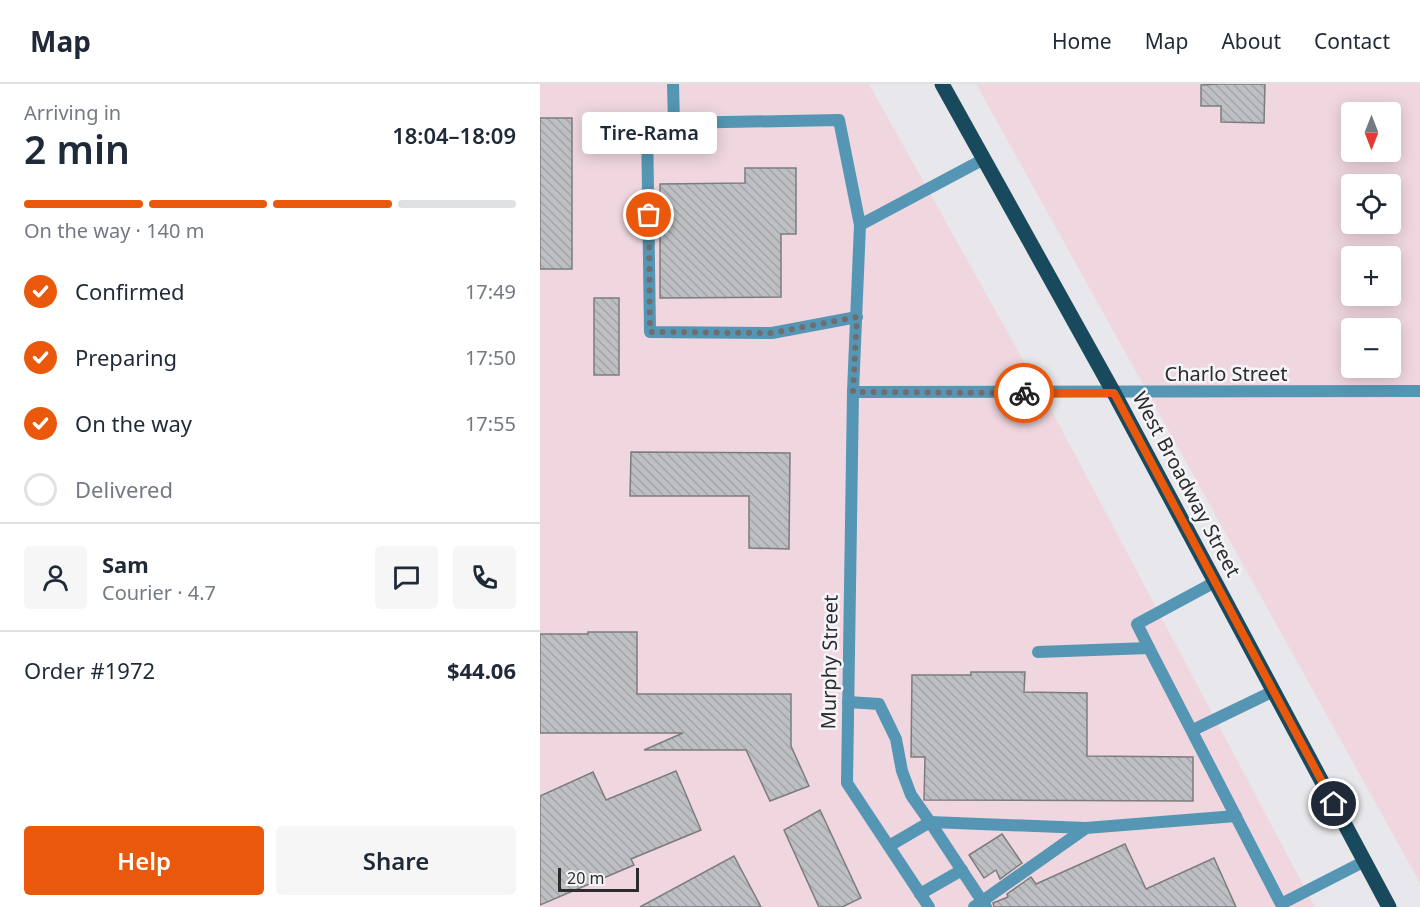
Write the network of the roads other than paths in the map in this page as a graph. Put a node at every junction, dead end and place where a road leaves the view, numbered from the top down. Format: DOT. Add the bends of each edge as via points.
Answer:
graph roads {
  1 [pos="673,84"];
  2 [pos="942,84"];
  3 [pos="674,123"];
  4 [pos="984,159"];
  5 [pos="861,225"];
  6 [pos="857,317"];
  7 [pos="1420,391"];
  8 [pos="853,392"];
  9 [pos="1114,393"];
  10 [pos="1215,582"];
  11 [pos="1149,648"];
  12 [pos="1038,652"];
  13 [pos="1274,690"];
  14 [pos="848,702"];
  15 [pos="1192,730"];
  16 [pos="1236,816"];
  17 [pos="930,822"];
  18 [pos="1086,828"];
  19 [pos="889,846"];
  20 [pos="1365,861"];
  21 [pos="962,870"];
  22 [pos="920,894"];
  23 [pos="981,905"];
  24 [pos="929,907"];
  25 [pos="1389,907"];
  1 -- 3 [label="street"];
  2 -- 4 [label="main road, West Broadway Street"];
  3 -- 5 [label="street, Murphy Street" via="839,120"];
  3 -- 6 [label="street" via="647,122 650,332 772,333"];
  4 -- 5 [label="street"];
  4 -- 9 [label="main road, West Broadway Street"];
  5 -- 6 [label="street, Murphy Street"];
  6 -- 8 [label="street, Murphy Street"];
  7 -- 9 [label="street, Charlo Street"];
  8 -- 9 [label="street, Charlo Street"];
  8 -- 14 [label="street, Murphy Street"];
  9 -- 10 [label="main road, West Broadway Street"];
  10 -- 11 [label="street" via="1137,624"];
  10 -- 13 [label="main road, West Broadway Street"];
  11 -- 12 [label="street"];
  11 -- 15 [label="street"];
  13 -- 15 [label="street"];
  13 -- 20 [label="main road, West Broadway Street"];
  14 -- 17 [label="street" via="879,704 896,739 911,795"];
  14 -- 19 [label="street, Murphy Street" via="847,783"];
  15 -- 16 [label="street"];
  16 -- 18 [label="street"];
  16 -- 20 [label="street" via="1281,904"];
  17 -- 18 [label="street"];
  17 -- 19 [label="street"];
  17 -- 21 [label="street"];
  18 -- 23 [label="street"];
  19 -- 22 [label="street, Murphy Street"];
  20 -- 25 [label="main road, West Broadway Street"];
  21 -- 22 [label="street"];
  21 -- 23 [label="street"];
  22 -- 24 [label="street, Murphy Street"];
}
